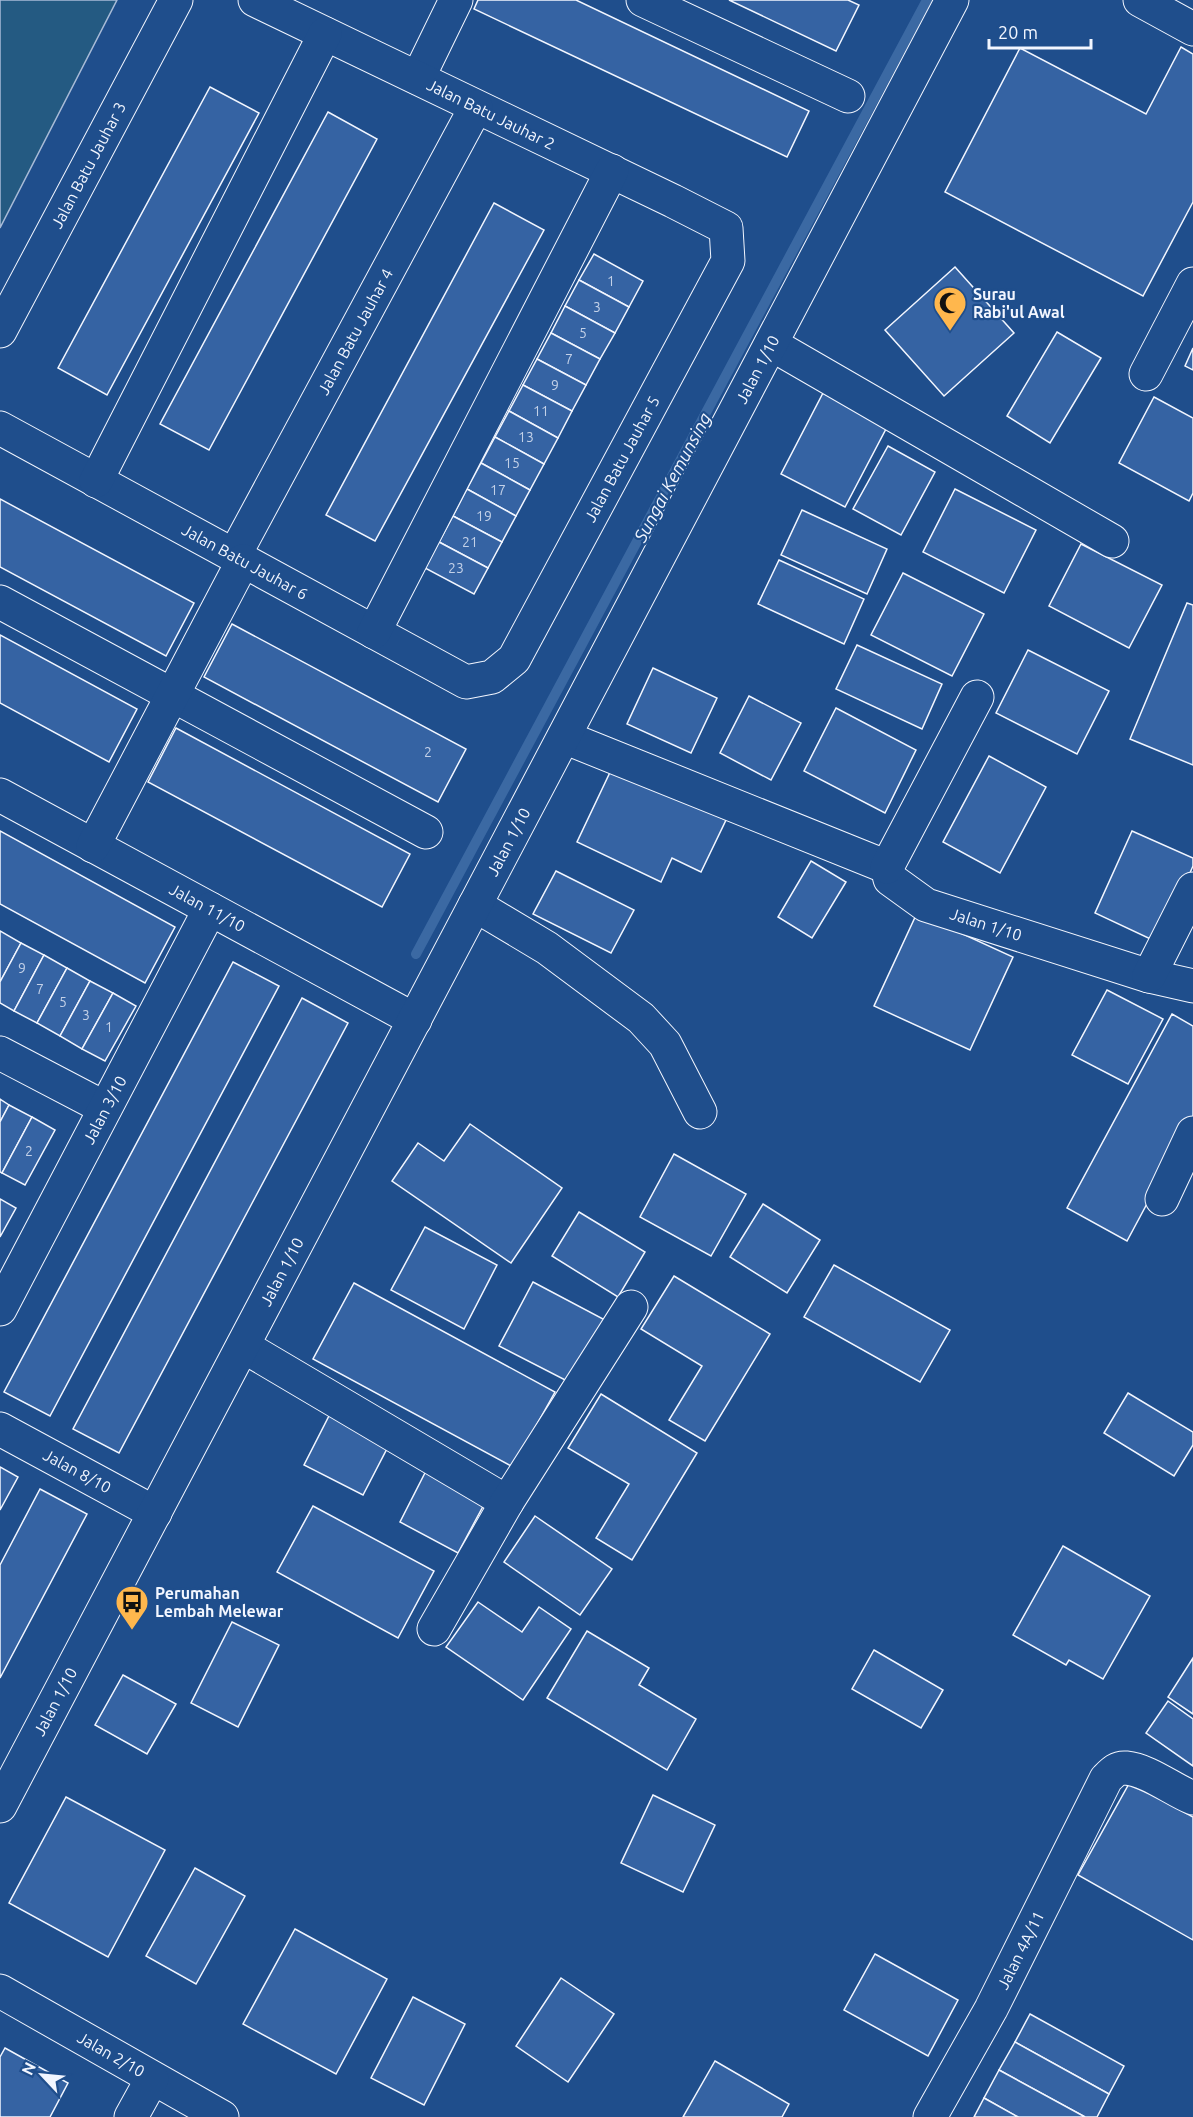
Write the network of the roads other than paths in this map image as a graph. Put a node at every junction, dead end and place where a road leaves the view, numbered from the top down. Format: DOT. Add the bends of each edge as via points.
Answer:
graph roads {
  1 [pos="176,0"];
  2 [pos="255,0"];
  3 [pos="456,0"];
  4 [pos="643,0"];
  5 [pos="952,0"];
  6 [pos="1140,0"];
  7 [pos="1193,29"];
  8 [pos="325,34"];
  9 [pos="418,78"];
  10 [pos="848,96"];
  11 [pos="476,107"];
  12 [pos="612,171"];
  13 [pos="726,228"];
  14 [pos="1193,284"];
  15 [pos="0,331"];
  16 [pos="771,344"];
  17 [pos="1146,374"];
  18 [pos="0,428"];
  19 [pos="96,481"];
  20 [pos="1112,541"];
  21 [pos="238,558"];
  22 [pos="0,602"];
  23 [pos="374,632"];
  24 [pos="492,677"];
  25 [pos="173,696"];
  26 [pos="978,697"];
  27 [pos="564,737"];
  28 [pos="0,795"];
  29 [pos="426,832"];
  30 [pos="93,846"];
  31 [pos="887,867"];
  32 [pos="1193,889"];
  33 [pos="475,905"];
  34 [pos="210,909"];
  35 [pos="1149,975"];
  36 [pos="1193,986"];
  37 [pos="415,1020"];
  38 [pos="0,1053"];
  39 [pos="105,1108"];
  40 [pos="700,1112"];
  41 [pos="1193,1133"];
  42 [pos="1162,1199"];
  43 [pos="2,1300"];
  44 [pos="631,1307"];
  45 [pos="243,1346"];
  46 [pos="0,1429"];
  47 [pos="507,1502"];
  48 [pos="154,1513"];
  49 [pos="434,1629"];
  50 [pos="1193,1798"];
  51 [pos="0,1806"];
  52 [pos="0,1991"];
  53 [pos="152,2079"];
  54 [pos="131,2117"];
  55 [pos="222,2117"];
  56 [pos="930,2117"];
  1 -- 15 [label="street, Jalan Batu Jauhar 3"];
  2 -- 8 [label="street, Jalan Batu Jauhar 2"];
  3 -- 9 [label="street"];
  4 -- 10 [label="street"];
  5 -- 16 [label="street, Jalan 1/10"];
  6 -- 7 [label="street"];
  8 -- 9 [label="street, Jalan Batu Jauhar 2"];
  8 -- 19 [label="street"];
  9 -- 11 [label="street, Jalan Batu Jauhar 2"];
  11 -- 12 [label="street, Jalan Batu Jauhar 2"];
  11 -- 21 [label="street, Jalan Batu Jauhar 4"];
  12 -- 13 [label="street, Jalan Batu Jauhar 2"];
  12 -- 23 [label="street"];
  13 -- 24 [label="street, Jalan Batu Jauhar 5" via="728,261 514,659"];
  14 -- 17 [label="street"];
  16 -- 20 [label="street"];
  16 -- 27 [label="street, Jalan 1/10"];
  18 -- 19 [label="street, Jalan Batu Jauhar 6"];
  19 -- 21 [label="street, Jalan Batu Jauhar 6"];
  21 -- 23 [label="street, Jalan Batu Jauhar 6"];
  21 -- 25 [label="street, Jalan Batu Jauhar 4"];
  22 -- 25 [label="street"];
  23 -- 24 [label="street, Jalan Batu Jauhar 6" via="466,682"];
  25 -- 29 [label="street"];
  25 -- 30 [label="street, Jalan Batu Jauhar 4"];
  26 -- 31 [label="street"];
  27 -- 31 [label="street"];
  27 -- 33 [label="street, Jalan 1/10"];
  28 -- 30 [label="street, Jalan 11/10"];
  30 -- 34 [label="street, Jalan 11/10"];
  31 -- 35 [label="street, Jalan 1/10" via="890,879 927,906"];
  32 -- 35 [label="street"];
  33 -- 37 [label="street, Jalan 1/10"];
  33 -- 40 [label="street" via="547,948 641,1018 665,1044"];
  34 -- 37 [label="street, Jalan 11/10"];
  34 -- 39 [label="street, Jalan 3/10"];
  35 -- 36 [label="street, Jalan 1/10"];
  37 -- 45 [label="street, Jalan 1/10"];
  38 -- 39 [label="street"];
  39 -- 43 [label="street, Jalan 3/10"];
  41 -- 42 [label="street"];
  44 -- 47 [label="street"];
  45 -- 47 [label="street"];
  45 -- 48 [label="street, Jalan 1/10"];
  46 -- 48 [label="street, Jalan 8/10"];
  47 -- 49 [label="street"];
  48 -- 51 [label="street, Jalan 1/10"];
  50 -- 56 [label="street, Jalan 4A/11" via="1126,1768 1113,1771 1106,1779 991,2009"];
  52 -- 53 [label="street, Jalan 2/10"];
  53 -- 54 [label="street"];
  53 -- 55 [label="street, Jalan 2/10"];
}
